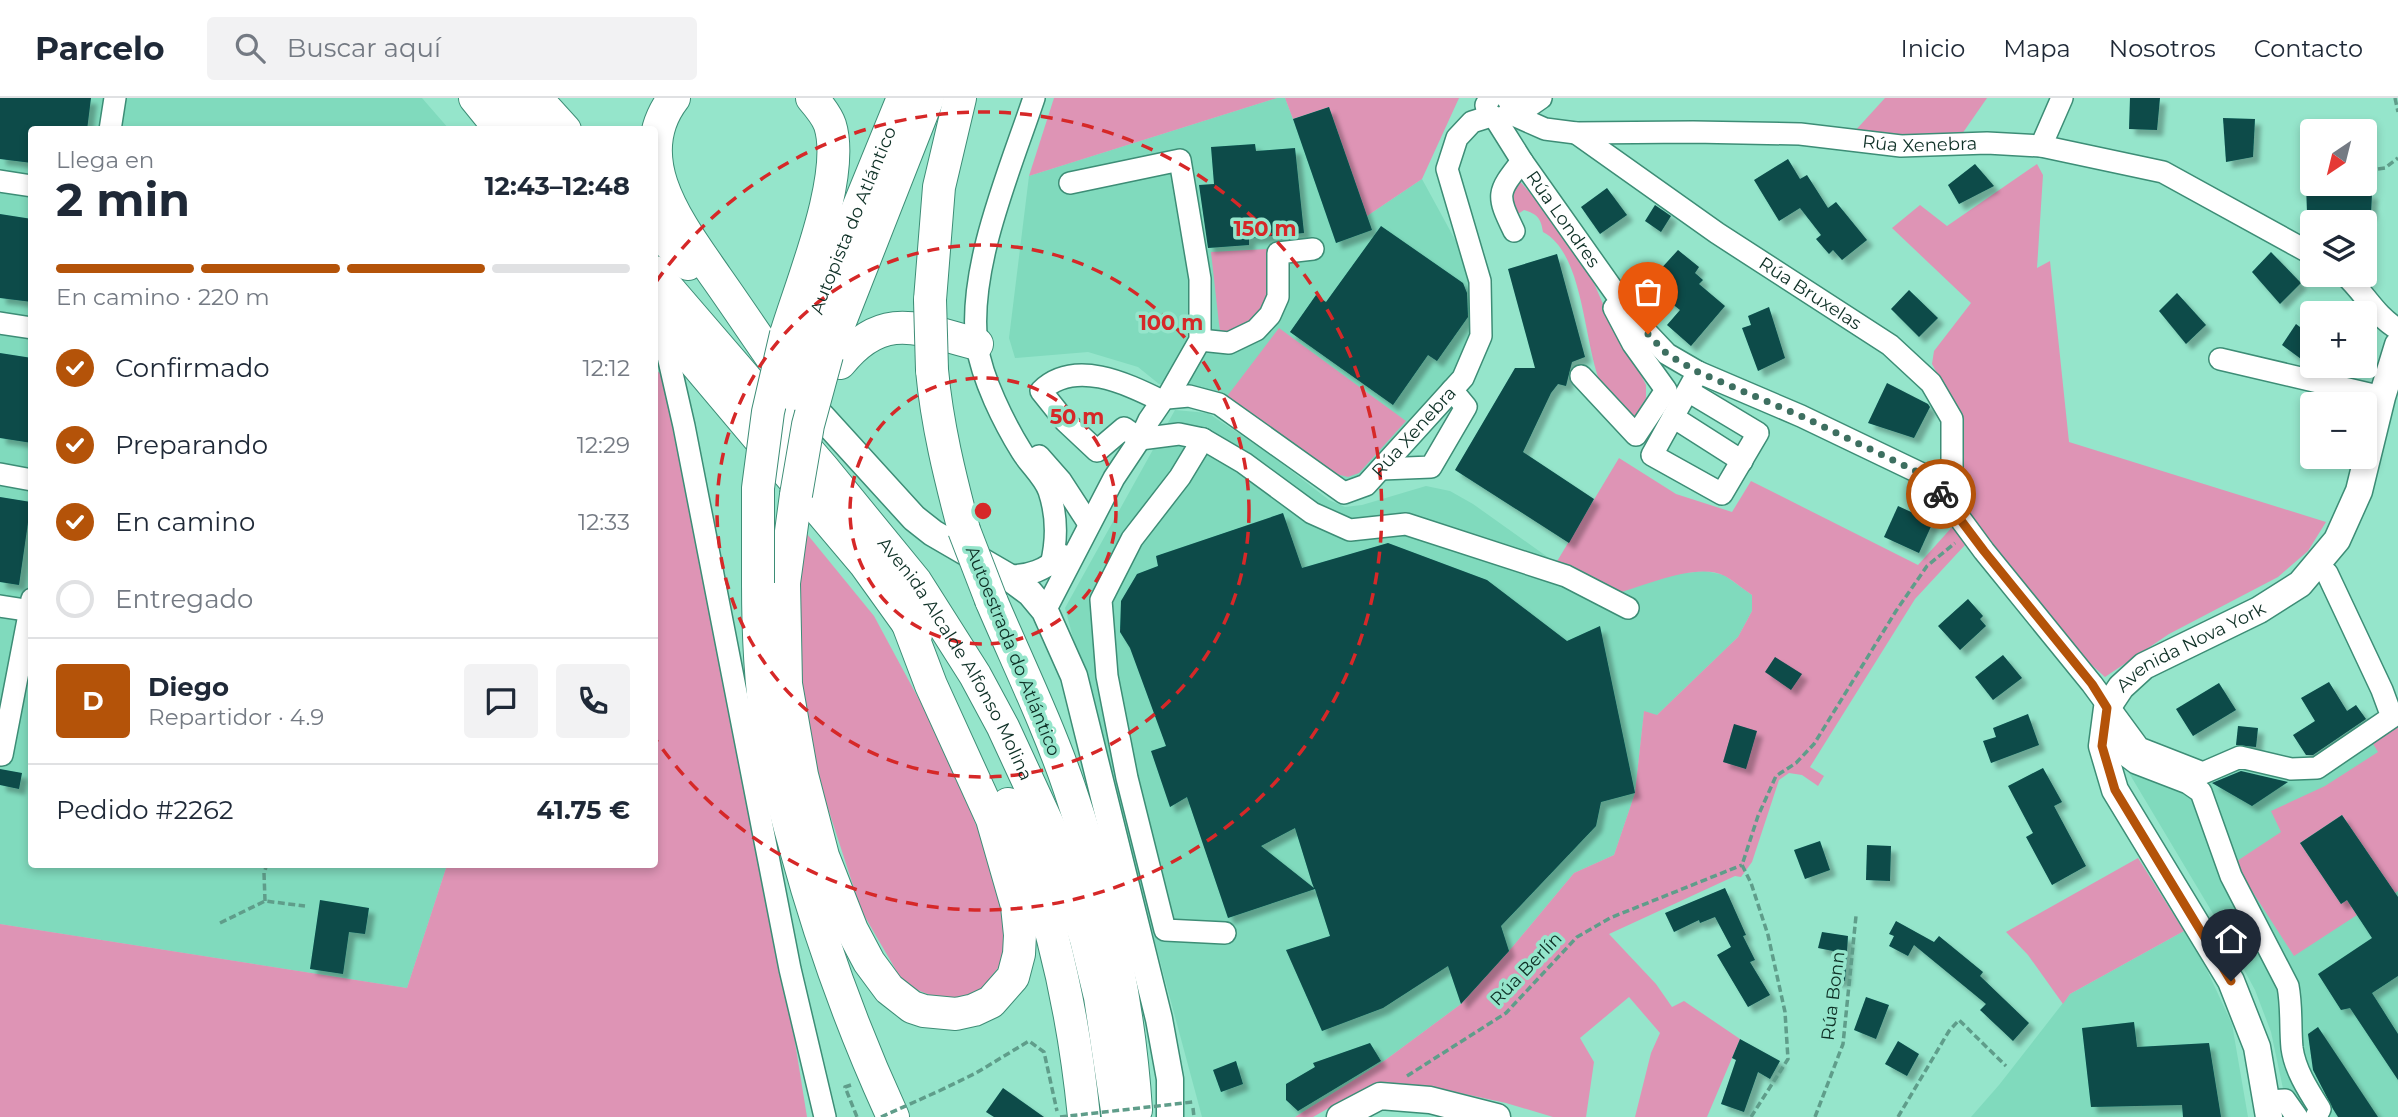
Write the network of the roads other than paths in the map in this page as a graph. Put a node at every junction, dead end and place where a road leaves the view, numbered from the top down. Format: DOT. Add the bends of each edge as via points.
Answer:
graph roads {
  1 [pos="115,98"];
  2 [pos="475,98"];
  3 [pos="508,98"];
  4 [pos="536,98"];
  5 [pos="674,98"];
  6 [pos="812,98"];
  7 [pos="903,98"];
  8 [pos="929,98"];
  9 [pos="960,98"];
  10 [pos="1034,98"];
  11 [pos="1541,98"];
  12 [pos="2062,98"];
  13 [pos="1502,106"];
  14 [pos="111,126"];
  15 [pos="498,126"];
  16 [pos="531,126"];
  17 [pos="561,126"];
  18 [pos="658,133"];
  19 [pos="1576,133"];
  20 [pos="2041,146"];
  21 [pos="1522,161"];
  22 [pos="658,174"];
  23 [pos="0,181"];
  24 [pos="1070,183"];
  25 [pos="28,185"];
  26 [pos="1514,231"];
  27 [pos="658,232"];
  28 [pos="2300,247"];
  29 [pos="1314,249"];
  30 [pos="658,277"];
  31 [pos="2359,287"];
  32 [pos="1619,298"];
  33 [pos="658,319"];
  34 [pos="0,323"];
  35 [pos="28,327"];
  36 [pos="2398,329"];
  37 [pos="658,338"];
  38 [pos="1200,340"];
  39 [pos="977,344"];
  40 [pos="2398,345"];
  41 [pos="815,349"];
  42 [pos="2220,359"];
  43 [pos="781,371"];
  44 [pos="1698,372"];
  45 [pos="1581,376"];
  46 [pos="1452,390"];
  47 [pos="1688,391"];
  48 [pos="2382,397"];
  49 [pos="1164,400"];
  50 [pos="1673,417"];
  51 [pos="1140,439"];
  52 [pos="1203,439"];
  53 [pos="1742,461"];
  54 [pos="1382,469"];
  55 [pos="0,474"];
  56 [pos="1114,478"];
  57 [pos="28,479"];
  58 [pos="1055,485"];
  59 [pos="1952,508"];
  60 [pos="1090,524"];
  61 [pos="1051,565"];
  62 [pos="2316,566"];
  63 [pos="771,583"];
  64 [pos="999,588"];
  65 [pos="0,606"];
  66 [pos="28,607"];
  67 [pos="1628,608"];
  68 [pos="1045,611"];
  69 [pos="905,619"];
  70 [pos="28,622"];
  71 [pos="2390,686"];
  72 [pos="2106,719"];
  73 [pos="0,755"];
  74 [pos="1225,933"];
  75 [pos="2267,1109"];
  76 [pos="1176,1112"];
  77 [pos="825,1117"];
  78 [pos="894,1117"];
  79 [pos="1084,1117"];
  80 [pos="1118,1117"];
  81 [pos="1136,1117"];
  82 [pos="1340,1117"];
  83 [pos="1497,1117"];
  84 [pos="2297,1117"];
  85 [pos="2316,1117"];
  1 -- 14 [label="street"];
  2 -- 15 [label="highway"];
  3 -- 16 [label="highway"];
  4 -- 17 [label="highway"];
  5 -- 18 [label="highway" via="663,112"];
  6 -- 41 [label="highway" via="830,124 834,167 823,218"];
  7 -- 41 [label="highway, Autopista do Atlántico" via="820,301"];
  8 -- 41 [label="highway"];
  9 -- 64 [label="highway, Autoestrada do Atlántico, bridge" via="939,187 930,300 932,370 943,453 964,530"];
  10 -- 39 [label="street" via="985,249"];
  11 -- 13 [label="street" via="1528,107"];
  12 -- 20 [label="street"];
  13 -- 19 [label="street, Rúa Xenebra" via="1545,129"];
  13 -- 21 [label="street, Rúa Londres"];
  13 -- 46 [label="street, Rúa Xenebra" via="1472,122 1457,138 1447,169 1480,281 1481,336 1463,378"];
  19 -- 20 [label="street, Rúa Xenebra" via="1800,134 1901,146"];
  19 -- 59 [label="street, Rúa Bruxelas" via="1717,233 1890,345 1931,383 1952,418"];
  20 -- 28 [label="street, Rúa Xenebra" via="2163,172"];
  21 -- 26 [label="street" via="1502,187 1501,205"];
  21 -- 32 [label="street, Rúa Londres"];
  22 -- 43 [label="highway" via="685,233"];
  23 -- 25 [label="street"];
  24 -- 38 [label="street" via="1180,160 1200,279"];
  27 -- 43 [label="highway"];
  29 -- 38 [label="street" via="1278,253 1278,297 1256,330 1229,343"];
  30 -- 80 [label="highway, Avenida Alcalde Alfonso Molina" via="916,582 975,675 1052,833 1100,997"];
  31 -- 36 [label="street" via="2383,319"];
  32 -- 44 [label="street, Rúa Londres" via="1667,354"];
  32 -- 45 [label="street" via="1614,309 1666,390 1636,435"];
  33 -- 69 [label="highway, Avenida Alcalde Alfonso Molina" via="811,498"];
  34 -- 35 [label="street"];
  37 -- 77 [label="street" via="668,356 679,404 790,970"];
  38 -- 49 [label="street"];
  39 -- 41 [label="highway" via="903,326 851,349"];
  39 -- 58 [label="street" via="998,403"];
  40 -- 48 [label="main road, Avenida Nova York"];
  41 -- 63 [label="highway, bridge" via="796,495"];
  41 -- 63 [label="highway, bridge" via="783,423"];
  42 -- 48 [label="street"];
  43 -- 64 [label="main road" via="914,518"];
  44 -- 47 [label="street"];
  44 -- 59 [label="street, Rúa Londres" via="1922,474"];
  46 -- 54 [label="street, Rúa Xenebra"];
  46 -- 54 [label="street" via="1466,407 1431,467"];
  47 -- 50 [label="street"];
  47 -- 53 [label="street" via="1758,433"];
  48 -- 62 [label="main road, Avenida Nova York" via="2359,491 2337,540"];
  49 -- 51 [label="street"];
  49 -- 51 [label="street" via="1123,382 1083,374 1051,382 1041,391 1097,451 1124,428"];
  49 -- 54 [label="street, Rúa Xenebra" via="1189,396 1219,404 1344,493 1366,485"];
  50 -- 53 [label="street"];
  50 -- 53 [label="street" via="1652,455 1722,495"];
  51 -- 52 [label="street" via="1179,434"];
  51 -- 56 [label="street"];
  52 -- 67 [label="street" via="1312,513 1350,530 1406,524 1566,576"];
  52 -- 74 [label="street" via="1132,539 1101,600 1107,676 1127,778 1166,930"];
  55 -- 57 [label="street"];
  56 -- 58 [label="street" via="1096,490 1077,492"];
  56 -- 60 [label="street"];
  58 -- 60 [label="street"];
  58 -- 61 [label="street" via="1056,545"];
  59 -- 72 [label="street, Rúa Londres" via="2092,684"];
  60 -- 61 [label="street"];
  60 -- 68 [label="street"];
  61 -- 64 [label="street"];
  62 -- 71 [label="street" via="2327,573"];
  62 -- 72 [label="main road, Avenida Nova York" via="2300,584 2259,610 2144,666 2121,687"];
  63 -- 69 [label="highway" via="802,775 823,856 852,930 869,962 900,999 937,1014 966,1013 991,1002 1013,977 1020,945 1017,906 992,818"];
  63 -- 78 [label="highway" via="759,654 782,802 808,896 872,1072"];
  64 -- 68 [label="main road" via="1030,593"];
  64 -- 81 [label="highway, Autoestrada do Atlántico" via="1068,785 1110,925 1133,1059"];
  65 -- 66 [label="street"];
  68 -- 76 [label="main road" via="1073,676 1091,744 1159,1019"];
  69 -- 79 [label="highway, Avenida Alcalde Alfonso Molina" via="975,735 1010,809 1041,894 1077,1045"];
  70 -- 73 [label="street"];
  71 -- 72 [label="street" via="2392,717 2317,768 2291,769 2240,757 2203,773 2139,748"];
  72 -- 75 [label="main road" via="2102,746 2115,790 2231,981 2257,1047"];
  72 -- 85 [label="street" via="2128,757 2201,792 2231,876 2288,986 2292,1049 2301,1077 2320,1109"];
  75 -- 84 [label="street" via="2285,1100"];
  82 -- 83 [label="main road" via="1380,1096 1430,1100"];
}
